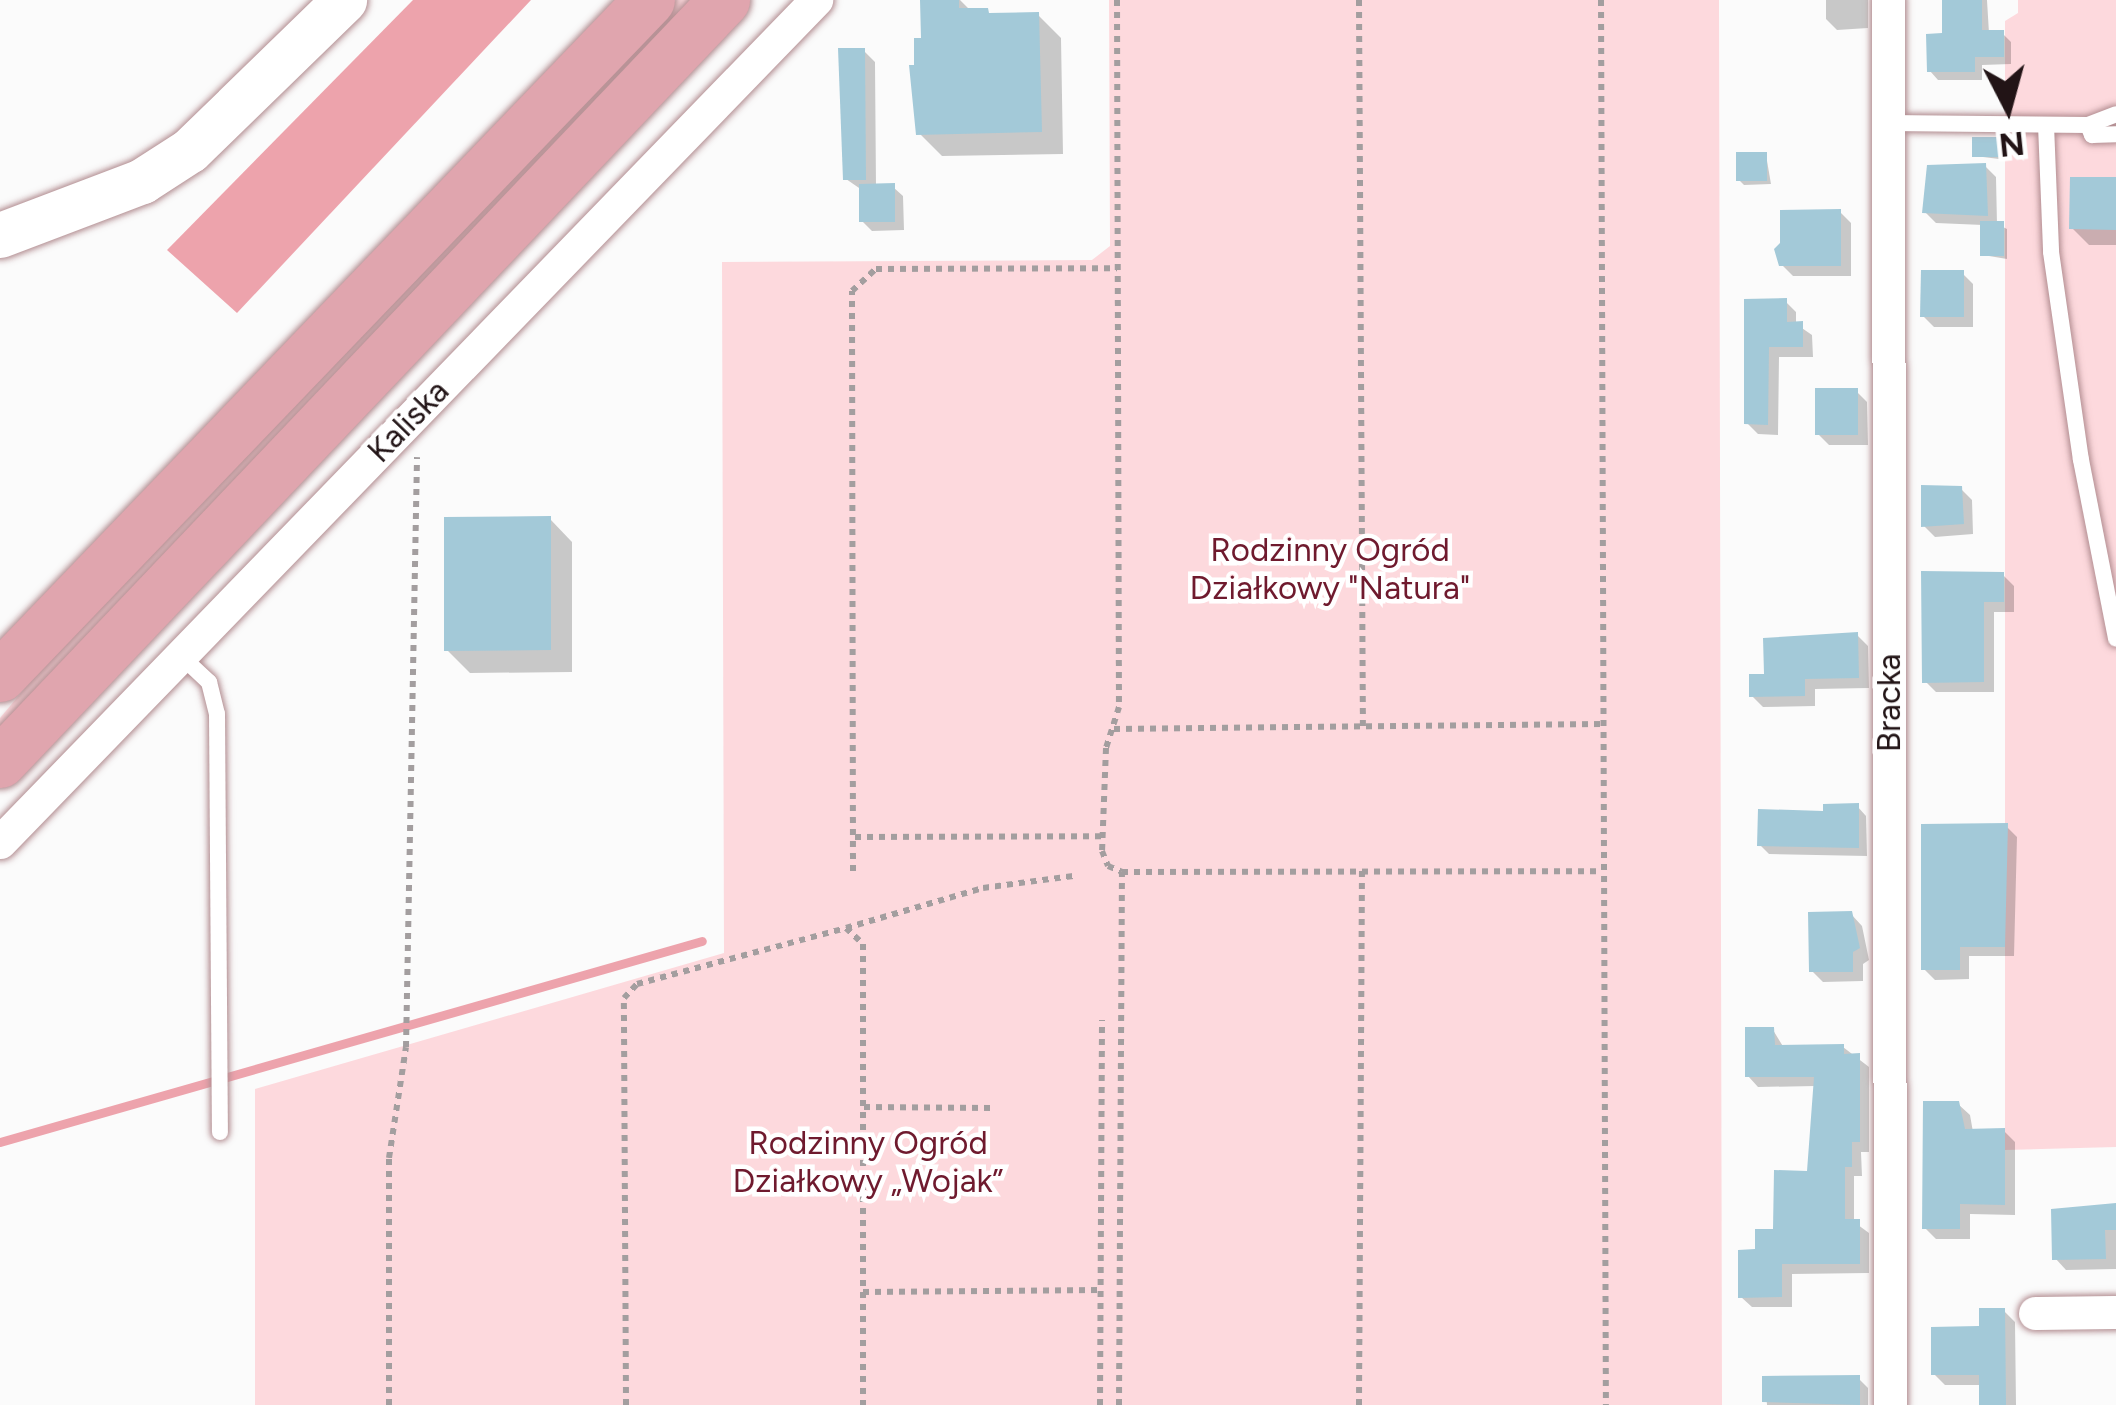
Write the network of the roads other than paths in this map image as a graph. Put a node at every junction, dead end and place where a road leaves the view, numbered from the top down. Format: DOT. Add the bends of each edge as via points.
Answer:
graph roads {
  1 [pos="344,0"];
  2 [pos="649,0"];
  3 [pos="724,0"];
  4 [pos="816,0"];
  5 [pos="1888,0"];
  6 [pos="2116,114"];
  7 [pos="1888,123"];
  8 [pos="2045,125"];
  9 [pos="2088,125"];
  10 [pos="2116,134"];
  11 [pos="0,235"];
  12 [pos="2116,640"];
  13 [pos="180,655"];
  14 [pos="0,676"];
  15 [pos="0,762"];
  16 [pos="0,842"];
  17 [pos="220,1132"];
  18 [pos="2116,1312"];
  19 [pos="2035,1313"];
  20 [pos="1890,1405"];
  1 -- 11 [label="street" via="190,150 142,181"];
  2 -- 14 [label="main road"];
  3 -- 15 [label="main road, Kaliska"];
  4 -- 13 [label="street, Kaliska"];
  5 -- 7 [label="street, Bracka"];
  6 -- 9 [label="lane"];
  7 -- 8 [label="lane"];
  7 -- 20 [label="street, Bracka"];
  8 -- 9 [label="lane"];
  8 -- 12 [label="lane" via="2050,252"];
  9 -- 10 [label="lane" via="2092,135"];
  13 -- 16 [label="street, Kaliska"];
  13 -- 17 [label="lane" via="209,682 217,713"];
  18 -- 19 [label="street"];
}
